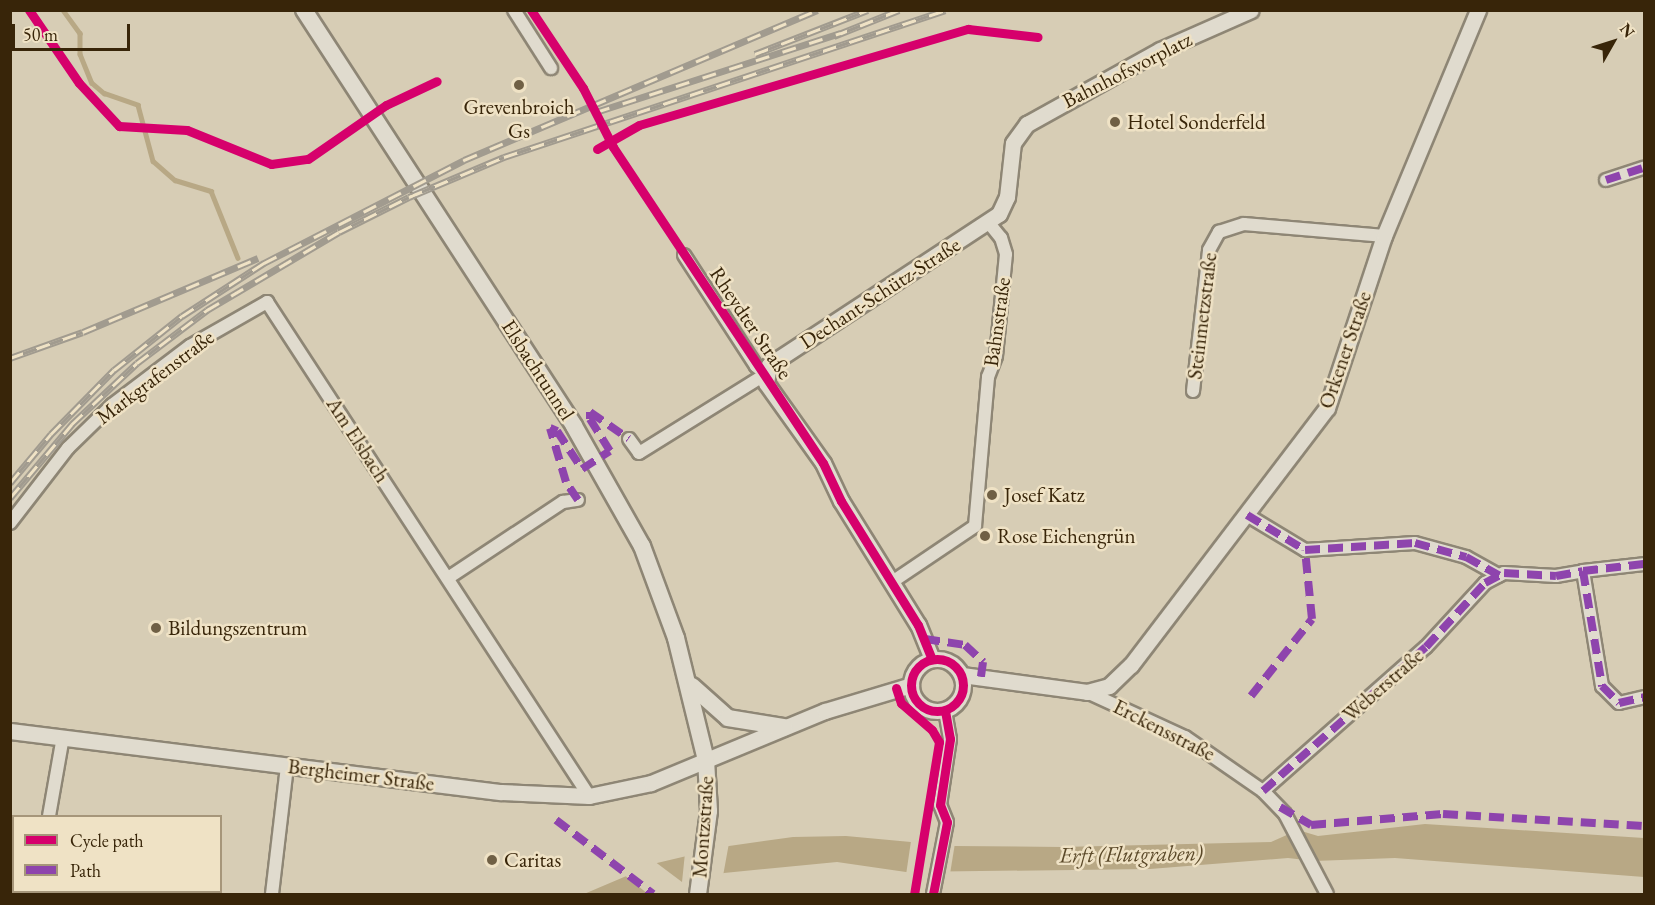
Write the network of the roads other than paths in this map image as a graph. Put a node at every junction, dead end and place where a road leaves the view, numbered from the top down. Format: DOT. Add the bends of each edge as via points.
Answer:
graph roads {
  1 [pos="304,10"];
  2 [pos="514,10"];
  3 [pos="1251,10"];
  4 [pos="1478,10"];
  5 [pos="551,68"];
  6 [pos="1644,168"];
  7 [pos="1606,180"];
  8 [pos="989,223"];
  9 [pos="1384,236"];
  10 [pos="684,255"];
  11 [pos="267,302"];
  12 [pos="765,374"];
  13 [pos="1193,391"];
  14 [pos="629,439"];
  15 [pos="578,500"];
  16 [pos="1247,515"];
  17 [pos="10,523"];
  18 [pos="1644,564"];
  19 [pos="1583,571"];
  20 [pos="1499,574"];
  21 [pos="448,578"];
  22 [pos="892,582"];
  23 [pos="932,659"];
  24 [pos="962,675"];
  25 [pos="689,683"];
  26 [pos="911,685"];
  27 [pos="1087,692"];
  28 [pos="1644,697"];
  29 [pos="945,710"];
  30 [pos="784,727"];
  31 [pos="10,731"];
  32 [pos="63,737"];
  33 [pos="706,760"];
  34 [pos="287,766"];
  35 [pos="1263,791"];
  36 [pos="589,796"];
  37 [pos="49,815"];
  38 [pos="934,890"];
  39 [pos="698,892"];
  40 [pos="272,894"];
  41 [pos="1327,894"];
  1 -- 25 [label="main road, Elsbachtunnel" via="608,480 658,583"];
  2 -- 5 [label="street"];
  3 -- 8 [label="street, Bahnhofsvorplatz" via="1160,50 1024,126 1013,143 1006,201"];
  4 -- 9 [label="street, Orkener Straße"];
  6 -- 7 [label="street"];
  8 -- 12 [label="street, Dechant-Schütz-Straße" via="769,365"];
  8 -- 22 [label="street, Bahnstraße" via="1001,238 1006,254 996,356 988,377 978,512 968,533"];
  9 -- 13 [label="street, Steinmetzstraße" via="1245,224 1219,232 1209,250"];
  9 -- 16 [label="street, Orkener Straße" via="1327,408"];
  10 -- 12 [label="street, Rheydter Straße"];
  11 -- 17 [label="street, Markgrafenstraße" via="190,346 112,405 68,448"];
  11 -- 21 [label="street, Am Elsbach"];
  12 -- 14 [label="street, Dechant-Schütz-Straße" via="639,453"];
  12 -- 22 [label="street, Rheydter Straße" via="766,383 823,464 841,501"];
  15 -- 21 [label="street" via="563,502"];
  16 -- 20 [label="street" via="1305,550 1415,543 1466,557"];
  16 -- 27 [label="street, Orkener Straße" via="1124,674 1109,686"];
  18 -- 19 [label="street"];
  19 -- 20 [label="street" via="1556,576"];
  19 -- 28 [label="street" via="1602,686 1619,703"];
  20 -- 35 [label="street, Weberstraße" via="1426,647"];
  21 -- 36 [label="street, Am Elsbach"];
  22 -- 23 [label="street, Rheydter Straße" via="918,625"];
  23 -- 24 [label="street" via="950,662"];
  23 -- 26 [label="street" via="917,669"];
  24 -- 27 [label="street, Erckensstraße"];
  24 -- 29 [label="street" via="962,696"];
  25 -- 30 [label="main road" via="728,718"];
  25 -- 33 [label="main road, Elsbachtunnel"];
  26 -- 29 [label="street" via="922,706"];
  26 -- 30 [label="street, Bergheimer Straße" via="860,698"];
  27 -- 35 [label="street, Erckensstraße" via="1185,737"];
  29 -- 38 [label="street" via="950,739 940,805 946,822"];
  30 -- 33 [label="street, Bergheimer Straße"];
  31 -- 32 [label="street, Bergheimer Straße"];
  32 -- 34 [label="street, Bergheimer Straße"];
  32 -- 37 [label="street"];
  33 -- 36 [label="street, Bergheimer Straße" via="651,783"];
  33 -- 39 [label="main road, Montzstraße" via="709,802"];
  34 -- 36 [label="street, Bergheimer Straße" via="501,792"];
  34 -- 40 [label="street"];
  35 -- 41 [label="street, Erckensstraße" via="1288,820"];
}
